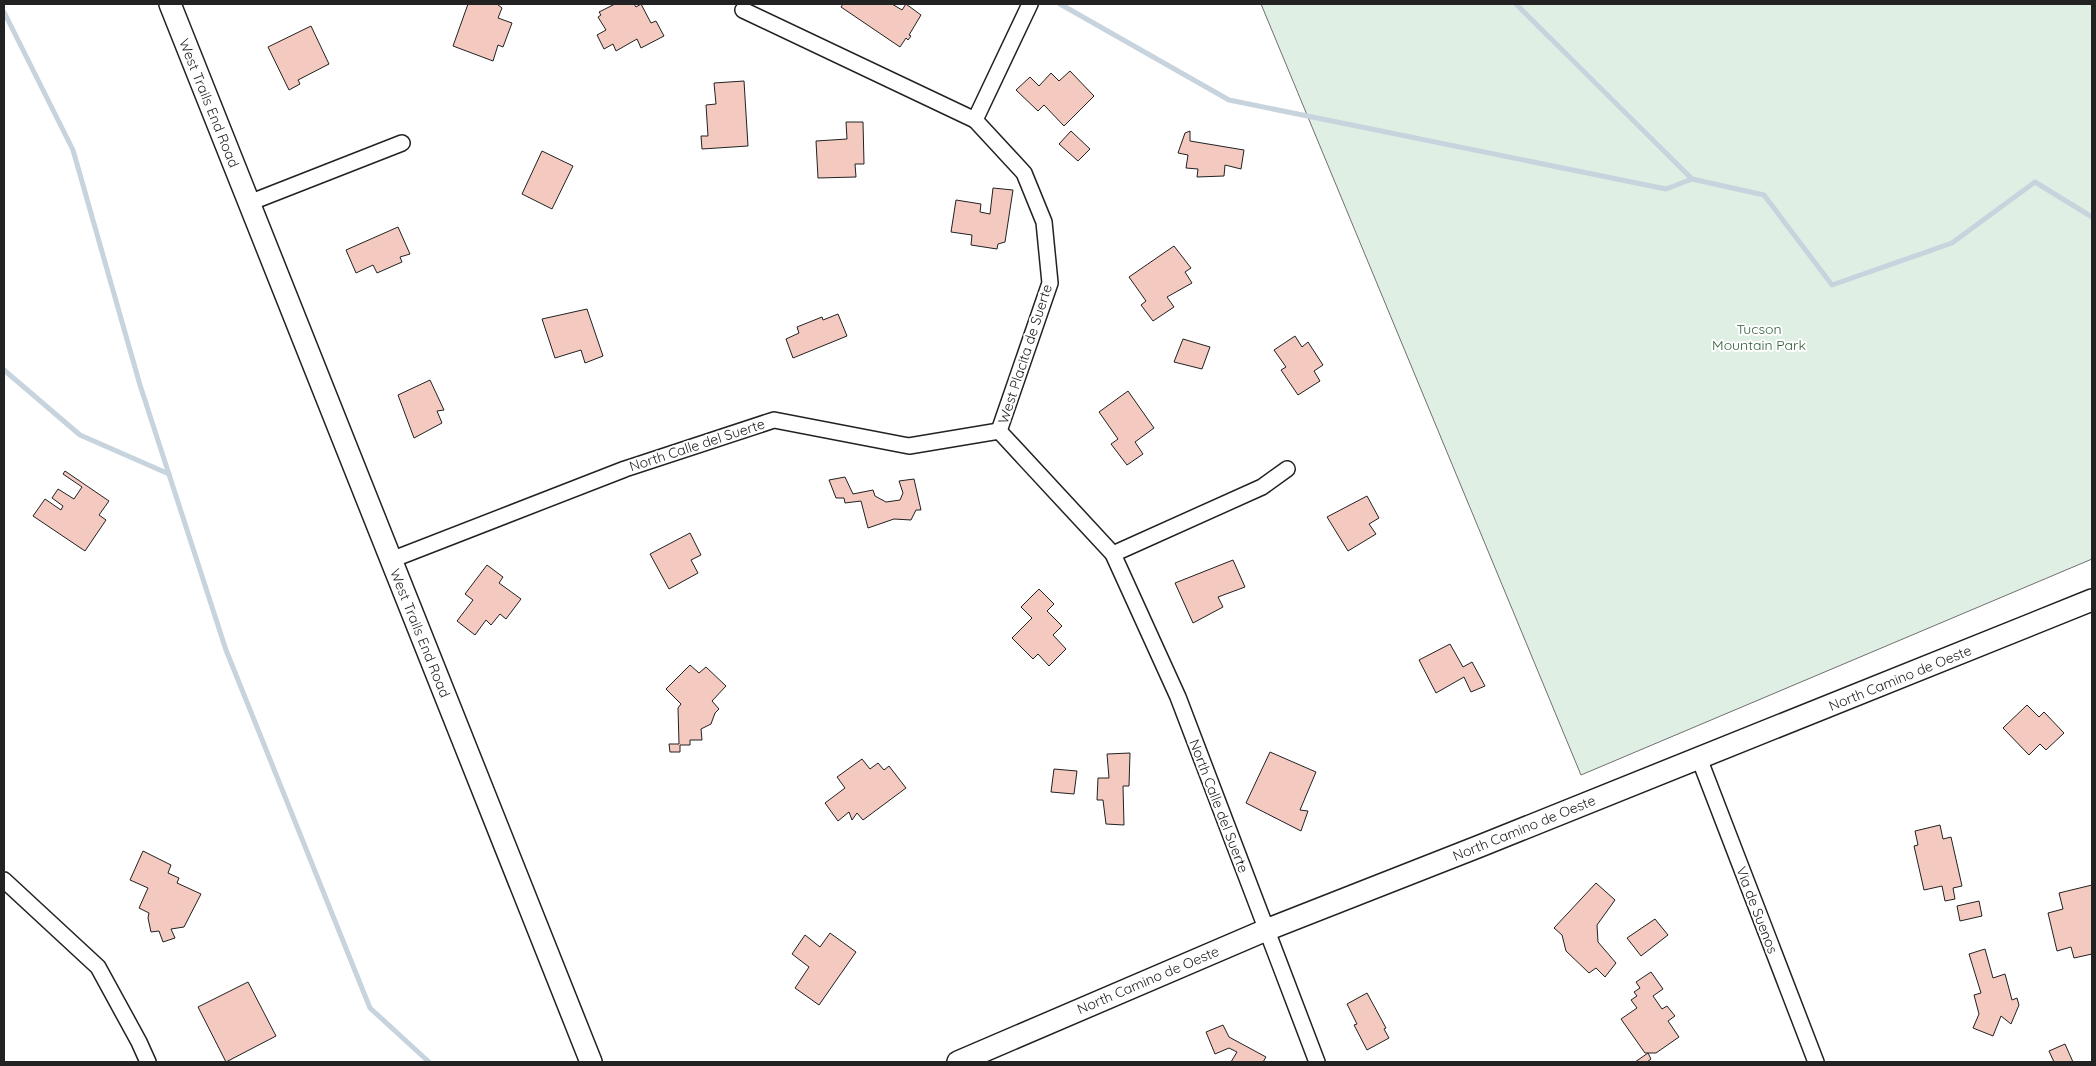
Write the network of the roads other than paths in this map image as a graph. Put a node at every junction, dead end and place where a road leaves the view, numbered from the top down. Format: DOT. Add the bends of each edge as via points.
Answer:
graph roads {
  1 [pos="170,4"];
  2 [pos="1030,4"];
  3 [pos="743,10"];
  4 [pos="975,120"];
  5 [pos="402,143"];
  6 [pos="249,203"];
  7 [pos="999,431"];
  8 [pos="1287,469"];
  9 [pos="1113,554"];
  10 [pos="391,560"];
  11 [pos="2092,600"];
  12 [pos="1699,758"];
  13 [pos="4,880"];
  14 [pos="1266,930"];
  15 [pos="148,1062"];
  16 [pos="591,1062"];
  17 [pos="958,1062"];
  18 [pos="1317,1062"];
  19 [pos="1816,1062"];
  1 -- 6 [label="street, West Trails End Road"];
  2 -- 4 [label="street"];
  3 -- 4 [label="street, West Placita de Suerte"];
  4 -- 7 [label="street, West Placita de Suerte" via="1024,172 1044,222 1050,283"];
  5 -- 6 [label="street"];
  6 -- 10 [label="street, West Trails End Road"];
  7 -- 9 [label="street, North Calle del Suerte"];
  7 -- 10 [label="street, North Calle del Suerte" via="909,446 774,420 625,468"];
  8 -- 9 [label="street" via="1262,487"];
  9 -- 14 [label="street, North Calle del Suerte" via="1178,696"];
  10 -- 16 [label="street, West Trails End Road"];
  11 -- 12 [label="street, North Camino de Oeste"];
  12 -- 14 [label="street, North Camino de Oeste"];
  12 -- 19 [label="street, Via de Suenos"];
  13 -- 15 [label="street" via="98,967"];
  14 -- 17 [label="street, North Camino de Oeste"];
  14 -- 18 [label="street, North Calle del Suerte"];
}
